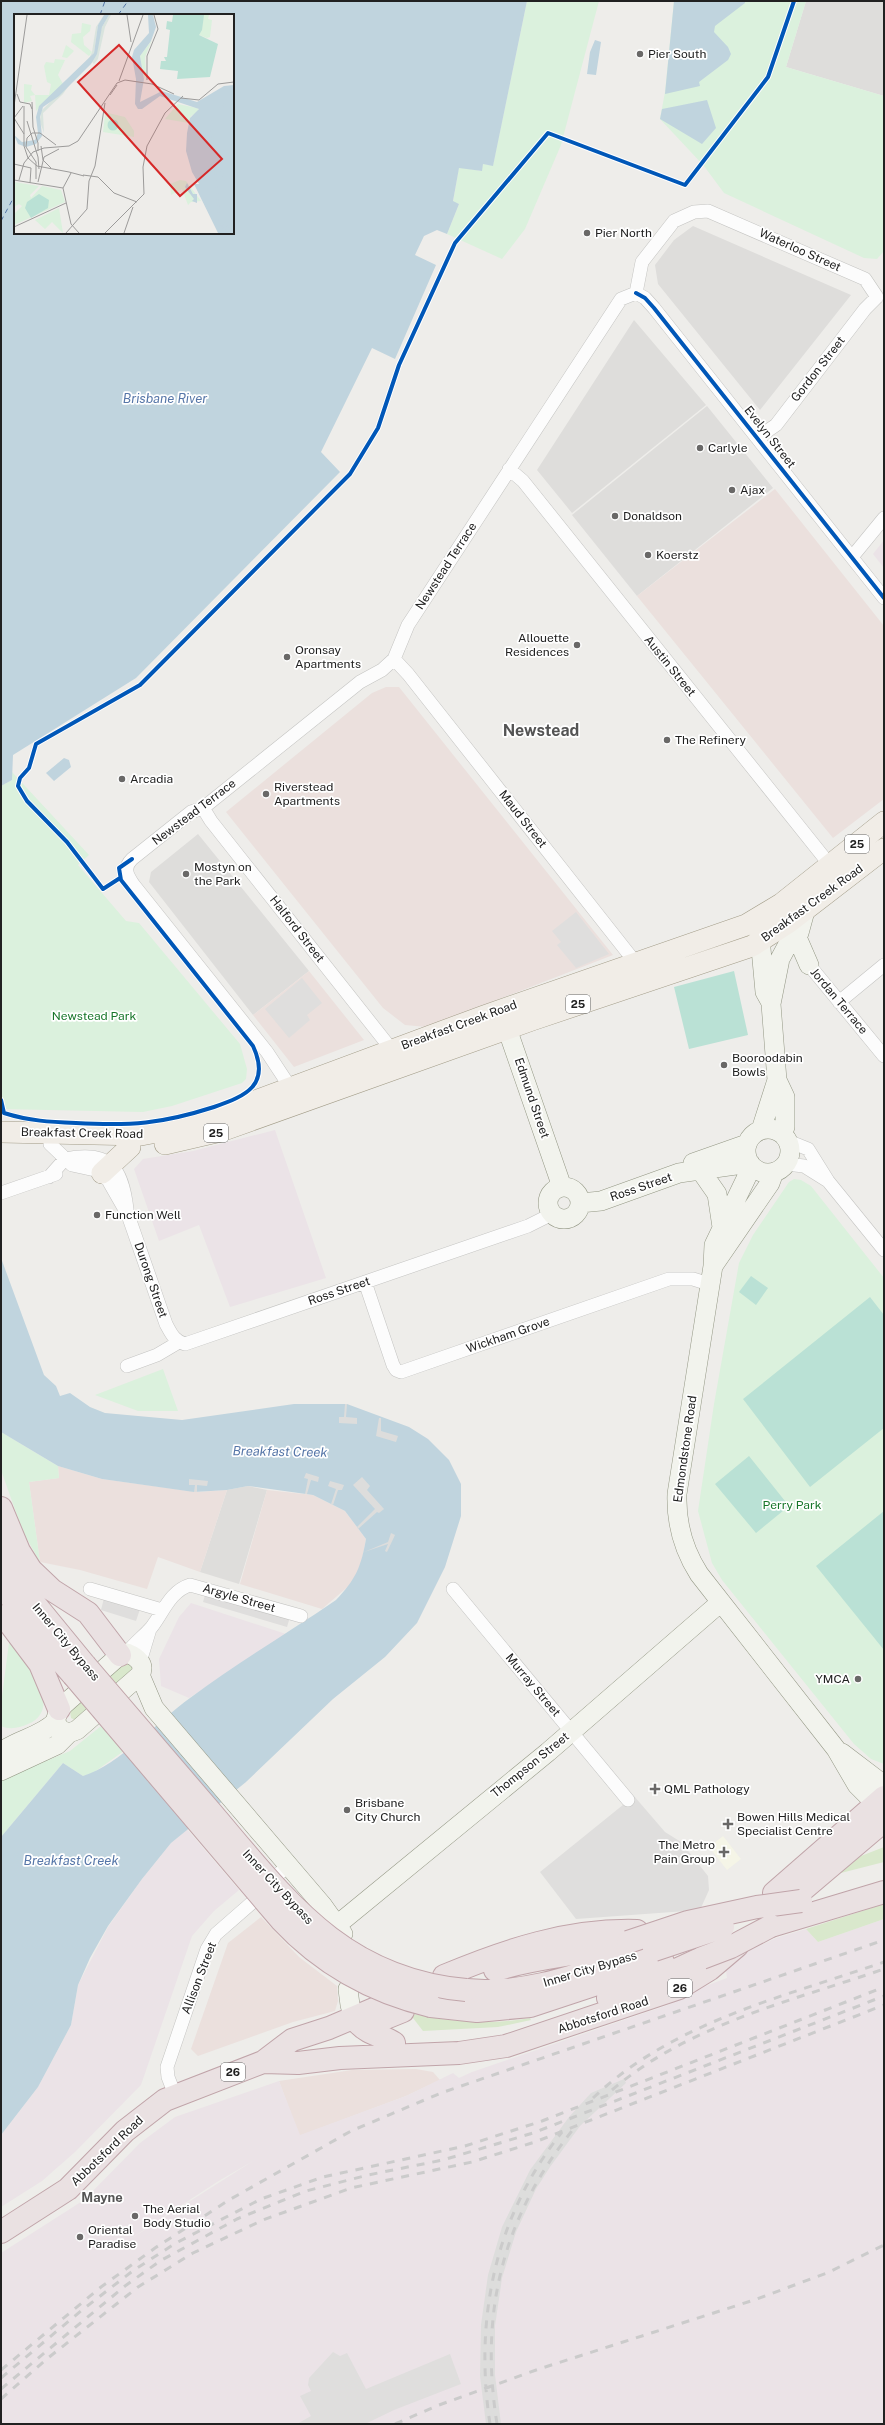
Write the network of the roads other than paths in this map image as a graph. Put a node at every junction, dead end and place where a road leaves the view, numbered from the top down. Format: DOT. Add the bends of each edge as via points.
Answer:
graph roads {
  1 [pos="636,293"];
  2 [pos="880,297"];
  3 [pos="757,438"];
  4 [pos="510,469"];
  5 [pos="884,518"];
  6 [pos="852,557"];
  7 [pos="884,598"];
  8 [pos="394,659"];
  9 [pos="203,808"];
  10 [pos="884,822"];
  11 [pos="884,849"];
  12 [pos="830,865"];
  13 [pos="805,910"];
  14 [pos="759,919"];
  15 [pos="796,935"];
  16 [pos="760,942"];
  17 [pos="636,963"];
  18 [pos="809,965"];
  19 [pos="884,965"];
  20 [pos="649,980"];
  21 [pos="839,1002"];
  22 [pos="771,1004"];
  23 [pos="504,1019"];
  24 [pos="392,1050"];
  25 [pos="884,1056"];
  26 [pos="777,1080"];
  27 [pos="295,1095"];
  28 [pos="761,1130"];
  29 [pos="1,1132"];
  30 [pos="785,1138"];
  31 [pos="1,1144"];
  32 [pos="50,1144"];
  33 [pos="747,1144"];
  34 [pos="130,1147"];
  35 [pos="70,1163"];
  36 [pos="751,1165"];
  37 [pos="780,1168"];
  38 [pos="106,1169"];
  39 [pos="701,1171"];
  40 [pos="679,1173"];
  41 [pos="828,1181"];
  42 [pos="562,1187"];
  43 [pos="1,1193"];
  44 [pos="580,1203"];
  45 [pos="552,1214"];
  46 [pos="722,1227"];
  47 [pos="884,1250"];
  48 [pos="713,1266"];
  49 [pos="365,1282"];
  50 [pos="709,1284"];
  51 [pos="179,1342"];
  52 [pos="126,1366"];
  53 [pos="1,1508"];
  54 [pos="1,1546"];
  55 [pos="1,1582"];
  56 [pos="90,1589"];
  57 [pos="453,1589"];
  58 [pos="721,1602"];
  59 [pos="162,1610"];
  60 [pos="1,1611"];
  61 [pos="301,1616"];
  62 [pos="132,1661"];
  63 [pos="79,1670"];
  64 [pos="120,1693"];
  65 [pos="154,1708"];
  66 [pos="61,1721"];
  67 [pos="571,1732"];
  68 [pos="5,1744"];
  69 [pos="1,1771"];
  70 [pos="628,1800"];
  71 [pos="883,1801"];
  72 [pos="289,1865"];
  73 [pos="884,1876"];
  74 [pos="884,1892"];
  75 [pos="774,1893"];
  76 [pos="805,1900"];
  77 [pos="776,1924"];
  78 [pos="633,1937"];
  79 [pos="444,1976"];
  80 [pos="469,1984"];
  81 [pos="348,1989"];
  82 [pos="387,2007"];
  83 [pos="358,2023"];
  84 [pos="394,2043"];
  85 [pos="324,2060"];
  86 [pos="263,2062"];
  87 [pos="175,2095"];
  88 [pos="1,2232"];
  1 -- 2 [label="street, Waterloo Street" via="642,262 674,221 694,212 708,211 865,279"];
  1 -- 3 [label="street, Evelyn Street" via="654,308"];
  1 -- 4 [label="street, Newstead Terrace" via="621,299"];
  2 -- 3 [label="street, Gordon Street" via="865,309 776,425"];
  3 -- 6 [label="street, Evelyn Street"];
  4 -- 8 [label="street, Newstead Terrace" via="408,625"];
  4 -- 12 [label="street, Austin Street" via="523,481"];
  5 -- 6 [label="street"];
  6 -- 7 [label="street, Evelyn Street"];
  8 -- 9 [label="street, Newstead Terrace" via="382,670 360,682"];
  8 -- 17 [label="street, Maud Street"];
  9 -- 24 [label="street, Halford Street"];
  9 -- 27 [label="street, Newstead Terrace" via="191,812 132,859 126,866 127,873 267,1052"];
  10 -- 12 [label="main road, Breakfast Creek Road / 25"];
  11 -- 13 [label="main road, Breakfast Creek Road / 25"];
  12 -- 14 [label="main road, Breakfast Creek Road / 25"];
  13 -- 15 [label="street"];
  13 -- 16 [label="main road, Breakfast Creek Road / 25"];
  14 -- 16 [label="street"];
  14 -- 17 [label="main road, Breakfast Creek Road / 25"];
  15 -- 18 [label="street"];
  15 -- 22 [label="street" via="780,960"];
  16 -- 20 [label="main road, Breakfast Creek Road / 25"];
  16 -- 22 [label="street" via="764,992"];
  17 -- 20 [label="street, Maud Street"];
  17 -- 23 [label="main road, Breakfast Creek Road / 25"];
  18 -- 21 [label="street, Jordan Terrace"];
  19 -- 21 [label="street"];
  20 -- 23 [label="main road, Breakfast Creek Road / 25"];
  21 -- 25 [label="street, Jordan Terrace"];
  22 -- 26 [label="street"];
  23 -- 24 [label="main road, Breakfast Creek Road / 25"];
  23 -- 27 [label="main road, Breakfast Creek Road / 25"];
  23 -- 42 [label="street, Edmund Street"];
  24 -- 27 [label="main road, Breakfast Creek Road / 25"];
  26 -- 28 [label="street"];
  26 -- 30 [label="street" via="785,1096"];
  27 -- 29 [label="main road, Breakfast Creek Road / 25" via="152,1134 109,1136"];
  27 -- 34 [label="main road, Breakfast Creek Road / 25" via="202,1137 160,1145"];
  28 -- 30 [label="street" via="776,1130"];
  28 -- 33 [label="street" via="750,1138"];
  30 -- 37 [label="street" via="790,1153"];
  30 -- 41 [label="street" via="808,1149"];
  31 -- 32 [label="main road, Breakfast Creek Road / 25"];
  32 -- 34 [label="main road, Breakfast Creek Road / 25"];
  32 -- 35 [label="street"];
  33 -- 36 [label="street" via="747,1158"];
  33 -- 40 [label="street, Ross Street" via="691,1164"];
  34 -- 38 [label="main road"];
  35 -- 38 [label="street" via="91,1157"];
  35 -- 43 [label="street" via="49,1176"];
  36 -- 37 [label="street" via="762,1172"];
  36 -- 39 [label="street, Ross Street"];
  36 -- 46 [label="street, Edmondstone Road"];
  37 -- 41 [label="street" via="804,1166"];
  37 -- 48 [label="street, Edmondstone Road"];
  38 -- 51 [label="street, Durong Street" via="118,1170 125,1190 128,1215 166,1324 171,1335"];
  39 -- 40 [label="street, Ross Street"];
  39 -- 46 [label="street" via="717,1194"];
  40 -- 44 [label="street, Ross Street" via="601,1201"];
  41 -- 47 [label="street"];
  42 -- 44 [label="street" via="572,1189"];
  42 -- 45 [label="street" via="550,1195 548,1205"];
  44 -- 45 [label="street" via="579,1209 572,1217 561,1219"];
  45 -- 49 [label="street, Ross Street" via="528,1226"];
  46 -- 48 [label="street, Edmondstone Road" via="714,1245"];
  48 -- 50 [label="street, Edmondstone Road"];
  49 -- 50 [label="street, Wickham Grove" via="393,1365 401,1372 669,1279 694,1279"];
  49 -- 51 [label="street, Ross Street" via="193,1342"];
  50 -- 58 [label="street, Edmondstone Road" via="677,1507 680,1532 687,1553 699,1574"];
  51 -- 52 [label="street, Ross Street" via="158,1355"];
  53 -- 62 [label="highway" via="19,1551 31,1570 52,1590 88,1614"];
  54 -- 63 [label="highway, Inner City Bypass" via="26,1593"];
  55 -- 63 [label="highway, Inner City Bypass" via="28,1624"];
  56 -- 59 [label="street"];
  57 -- 67 [label="street, Murray Street"];
  58 -- 67 [label="street, Thompson Street"];
  58 -- 71 [label="street, Edmondstone Road" via="836,1749 857,1784 867,1795"];
  59 -- 61 [label="street, Argyle Street" via="178,1590 190,1585"];
  59 -- 62 [label="street, Argyle Street" via="150,1629 138,1638"];
  60 -- 66 [label="highway" via="40,1664"];
  62 -- 64 [label="street"];
  62 -- 65 [label="street"];
  62 -- 66 [label="street"];
  63 -- 77 [label="highway, Inner City Bypass, bridge" via="281,1920 304,1944 328,1962 384,1992 430,2006 484,2011 538,2004"];
  63 -- 80 [label="highway, Inner City Bypass, bridge" via="275,1887 312,1924 341,1947 382,1970 430,1985"];
  64 -- 65 [label="street" via="141,1700"];
  64 -- 66 [label="street" via="77,1730"];
  65 -- 72 [label="street"];
  66 -- 68 [label="street" via="45,1731"];
  66 -- 69 [label="street" via="57,1745"];
  67 -- 70 [label="street, Murray Street"];
  67 -- 72 [label="street, Thompson Street" via="340,1930"];
  71 -- 75 [label="highway"];
  71 -- 85 [label="highway, Abbotsford Road / 26" via="710,1969 679,1988 539,2036 482,2051"];
  72 -- 87 [label="street, Allison Street" via="268,1883 255,1900 216,1934 207,1949 167,2067"];
  73 -- 76 [label="highway, Inner City Bypass"];
  74 -- 77 [label="highway, Inner City Bypass"];
  76 -- 78 [label="highway, bridge" via="757,1907"];
  76 -- 80 [label="highway, Inner City Bypass, bridge" via="547,1983 509,1990"];
  77 -- 84 [label="highway, bridge" via="731,1947 627,1992 507,2031 462,2039"];
  78 -- 79 [label="highway" via="572,1935 496,1954"];
  78 -- 80 [label="highway" via="606,1949 510,1965"];
  81 -- 83 [label="street" via="350,2005"];
  82 -- 83 [label="highway"];
  83 -- 84 [label="highway" via="373,2035 384,2037"];
  83 -- 86 [label="highway, Abbotsford Road / 26" via="333,2038 313,2034 292,2040"];
  84 -- 85 [label="highway" via="346,2046"];
  85 -- 86 [label="highway, Abbotsford Road / 26" via="298,2063"];
  86 -- 87 [label="highway, Abbotsford Road / 26"];
  87 -- 88 [label="highway, Abbotsford Road / 26" via="135,2121 68,2189"];
}
